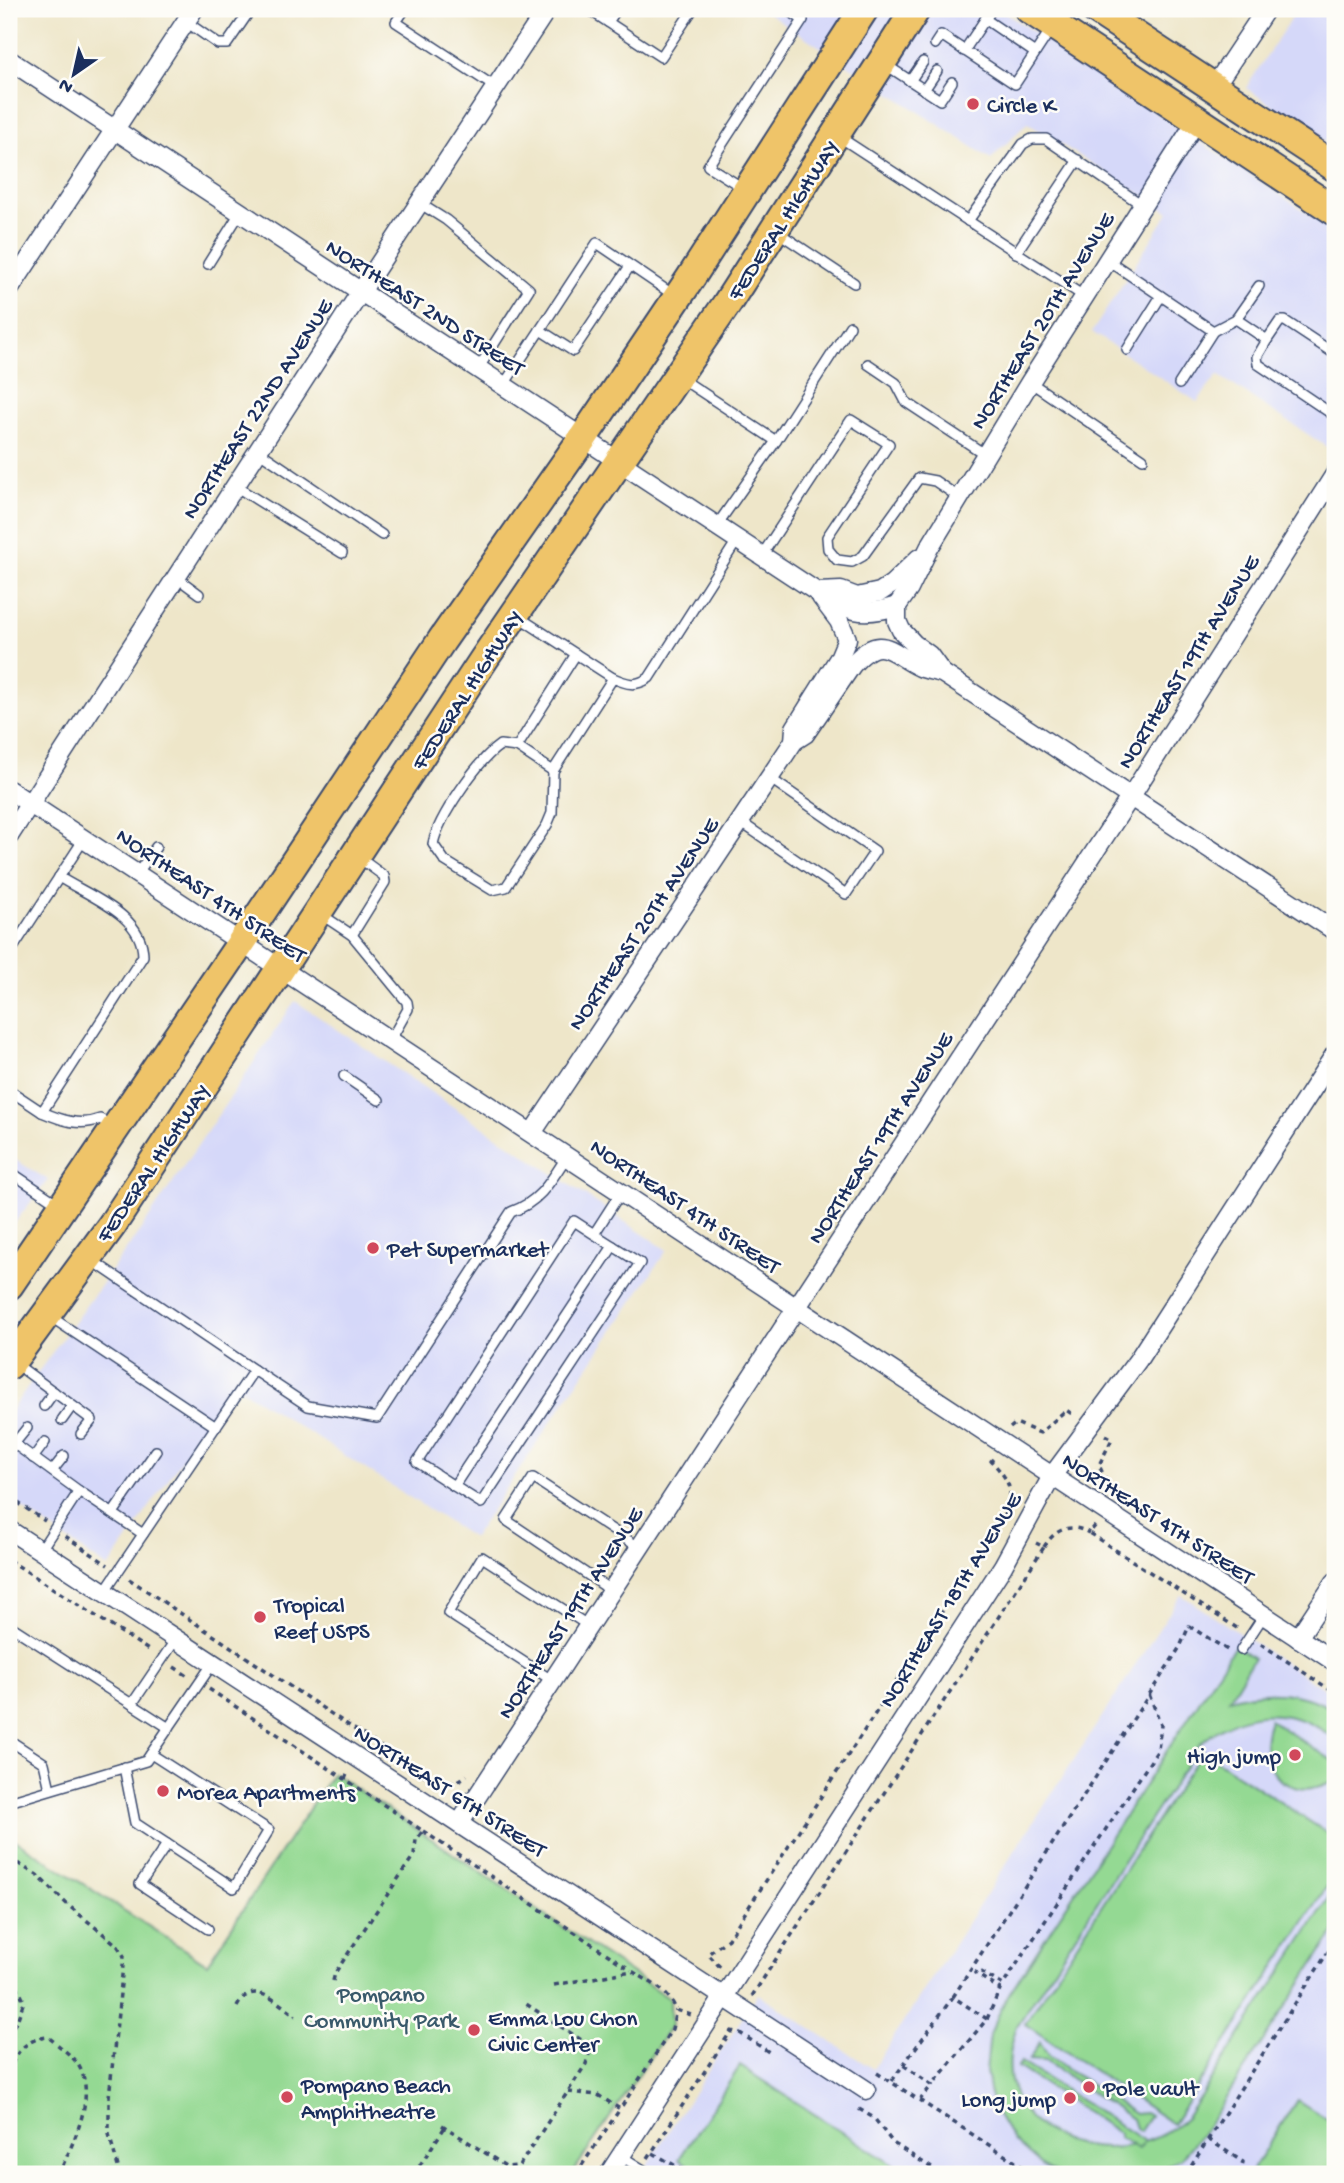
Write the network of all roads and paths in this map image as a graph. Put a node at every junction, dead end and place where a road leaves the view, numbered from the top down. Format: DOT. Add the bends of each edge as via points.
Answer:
graph roads {
  1 [pos="251,9"];
  2 [pos="405,9"];
  3 [pos="547,9"];
  4 [pos="588,9"];
  5 [pos="617,9"];
  6 [pos="692,9"];
  7 [pos="786,9"];
  8 [pos="864,9"];
  9 [pos="915,9"];
  10 [pos="992,9"];
  11 [pos="1029,9"];
  12 [pos="1095,9"];
  13 [pos="1266,9"];
  14 [pos="189,15"];
  15 [pos="985,19"];
  16 [pos="608,22"];
  17 [pos="1054,25"];
  18 [pos="935,44"];
  19 [pos="1035,53"];
  20 [pos="966,56"];
  21 [pos="9,60"];
  22 [pos="882,62"];
  23 [pos="923,62"];
  24 [pos="937,71"];
  25 [pos="910,81"];
  26 [pos="952,82"];
  27 [pos="1214,87"];
  28 [pos="495,88"];
  29 [pos="924,90"];
  30 [pos="1197,120"];
  31 [pos="113,130"];
  32 [pos="836,135"];
  33 [pos="1289,136"];
  34 [pos="1332,157"];
  35 [pos="1077,160"];
  36 [pos="747,191"];
  37 [pos="419,203"];
  38 [pos="1142,205"];
  39 [pos="1335,211"];
  40 [pos="240,214"];
  41 [pos="968,221"];
  42 [pos="775,230"];
  43 [pos="1016,253"];
  44 [pos="1109,261"];
  45 [pos="208,264"];
  46 [pos="630,266"];
  47 [pos="854,284"];
  48 [pos="1259,286"];
  49 [pos="9,290"];
  50 [pos="360,293"];
  51 [pos="1161,296"];
  52 [pos="678,298"];
  53 [pos="1086,298"];
  54 [pos="1236,319"];
  55 [pos="850,326"];
  56 [pos="540,330"];
  57 [pos="1213,331"];
  58 [pos="1267,340"];
  59 [pos="1127,350"];
  60 [pos="1335,354"];
  61 [pos="868,364"];
  62 [pos="478,369"];
  63 [pos="678,376"];
  64 [pos="1030,382"];
  65 [pos="1179,384"];
  66 [pos="503,386"];
  67 [pos="1335,416"];
  68 [pos="583,438"];
  69 [pos="776,441"];
  70 [pos="258,451"];
  71 [pos="986,455"];
  72 [pos="1143,459"];
  73 [pos="621,461"];
  74 [pos="1335,474"];
  75 [pos="235,486"];
  76 [pos="960,498"];
  77 [pos="717,524"];
  78 [pos="382,535"];
  79 [pos="738,539"];
  80 [pos="929,548"];
  81 [pos="342,553"];
  82 [pos="762,555"];
  83 [pos="176,577"];
  84 [pos="817,592"];
  85 [pos="199,594"];
  86 [pos="897,606"];
  87 [pos="514,614"];
  88 [pos="847,639"];
  89 [pos="576,654"];
  90 [pos="942,673"];
  91 [pos="613,678"];
  92 [pos="793,741"];
  93 [pos="517,747"];
  94 [pos="553,771"];
  95 [pos="768,778"];
  96 [pos="9,790"];
  97 [pos="1131,796"];
  98 [pos="30,803"];
  99 [pos="739,821"];
  100 [pos="9,836"];
  101 [pos="84,839"];
  102 [pos="156,847"];
  103 [pos="356,855"];
  104 [pos="137,874"];
  105 [pos="59,877"];
  106 [pos="318,912"];
  107 [pos="1335,931"];
  108 [pos="352,935"];
  109 [pos="241,943"];
  110 [pos="9,954"];
  111 [pos="280,969"];
  112 [pos="390,1041"];
  113 [pos="1335,1054"];
  114 [pos="344,1076"];
  115 [pos="9,1090"];
  116 [pos="379,1100"];
  117 [pos="42,1112"];
  118 [pos="116,1128"];
  119 [pos="532,1133"];
  120 [pos="567,1156"];
  121 [pos="9,1171"];
  122 [pos="621,1192"];
  123 [pos="63,1206"];
  124 [pos="594,1234"];
  125 [pos="613,1246"];
  126 [pos="88,1258"];
  127 [pos="15,1270"];
  128 [pos="797,1308"];
  129 [pos="47,1314"];
  130 [pos="10,1363"];
  131 [pos="254,1370"];
  132 [pos="54,1392"];
  133 [pos="44,1406"];
  134 [pos="72,1406"];
  135 [pos="62,1420"];
  136 [pos="216,1427"];
  137 [pos="27,1428"];
  138 [pos="81,1434"];
  139 [pos="12,1442"];
  140 [pos="45,1442"];
  141 [pos="156,1451"];
  142 [pos="64,1456"];
  143 [pos="33,1458"];
  144 [pos="52,1471"];
  145 [pos="1052,1476"];
  146 [pos="454,1486"];
  147 [pos="79,1491"];
  148 [pos="9,1497"];
  149 [pos="113,1513"];
  150 [pos="54,1528"];
  151 [pos="9,1530"];
  152 [pos="1089,1533"];
  153 [pos="143,1534"];
  154 [pos="1045,1547"];
  155 [pos="640,1548"];
  156 [pos="40,1550"];
  157 [pos="9,1560"];
  158 [pos="118,1571"];
  159 [pos="1335,1582"];
  160 [pos="612,1591"];
  161 [pos="104,1592"];
  162 [pos="1264,1615"];
  163 [pos="9,1625"];
  164 [pos="589,1626"];
  165 [pos="1298,1638"];
  166 [pos="176,1639"];
  167 [pos="1241,1650"];
  168 [pos="1231,1653"];
  169 [pos="162,1659"];
  170 [pos="1335,1662"];
  171 [pos="213,1663"];
  172 [pos="553,1681"];
  173 [pos="200,1683"];
  174 [pos="1149,1694"];
  175 [pos="132,1704"];
  176 [pos="169,1728"];
  177 [pos="366,1737"];
  178 [pos="9,1740"];
  179 [pos="151,1754"];
  180 [pos="356,1756"];
  181 [pos="124,1767"];
  182 [pos="473,1769"];
  183 [pos="345,1779"];
  184 [pos="50,1789"];
  185 [pos="9,1802"];
  186 [pos="459,1824"];
  187 [pos="423,1831"];
  188 [pos="167,1844"];
  189 [pos="9,1858"];
  190 [pos="208,1929"];
  191 [pos="1335,1941"];
  192 [pos="632,1971"];
  193 [pos="9,1981"];
  194 [pos="332,1981"];
  195 [pos="554,1985"];
  196 [pos="953,1997"];
  197 [pos="725,1998"];
  198 [pos="759,1998"];
  199 [pos="523,2002"];
  200 [pos="237,2007"];
  201 [pos="676,2010"];
  202 [pos="745,2011"];
  203 [pos="296,2016"];
  204 [pos="987,2020"];
  205 [pos="709,2022"];
  206 [pos="731,2031"];
  207 [pos="9,2032"];
  208 [pos="775,2055"];
  209 [pos="902,2065"];
  210 [pos="874,2072"];
  211 [pos="892,2081"];
  212 [pos="932,2085"];
  213 [pos="866,2091"];
  214 [pos="568,2092"];
  215 [pos="920,2100"];
  216 [pos="855,2106"];
  217 [pos="620,2109"];
  218 [pos="1208,2139"];
  219 [pos="652,2152"];
  220 [pos="621,2156"];
  221 [pos="645,2171"];
  222 [pos="13,2174"];
  223 [pos="60,2174"];
  224 [pos="120,2174"];
  225 [pos="414,2174"];
  226 [pos="576,2174"];
  227 [pos="609,2174"];
  228 [pos="690,2174"];
  229 [pos="941,2174"];
  230 [pos="1030,2174"];
  231 [pos="1186,2174"];
  232 [pos="1240,2174"];
  1 -- 14 [label="lane" via="227,44 218,44"];
  2 -- 28 [label="lane" via="396,22"];
  3 -- 28 [label="street, NORTHEAST 22ND AVENUE"];
  4 -- 16 [label="lane"];
  5 -- 16 [label="lane"];
  6 -- 16 [label="lane" via="661,57"];
  7 -- 36 [label="lane" via="803,20 708,166"];
  8 -- 36 [label="main road, FEDERAL HIGHWAY"];
  9 -- 22 [label="main road, FEDERAL HIGHWAY"];
  10 -- 15 [label="lane"];
  11 -- 17 [label="main road"];
  12 -- 27 [label="main road"];
  13 -- 27 [label="street"];
  14 -- 31 [label="street"];
  15 -- 19 [label="lane"];
  15 -- 20 [label="lane"];
  17 -- 19 [label="lane"];
  17 -- 30 [label="main road"];
  18 -- 20 [label="lane" via="941,35 951,48"];
  19 -- 20 [label="lane" via="1015,84"];
  21 -- 31 [label="street, NORTHEAST 2ND STREET"];
  22 -- 25 [label="lane"];
  22 -- 32 [label="main road, FEDERAL HIGHWAY"];
  23 -- 25 [label="lane"];
  24 -- 29 [label="lane"];
  25 -- 29 [label="lane"];
  26 -- 29 [label="lane" via="940,100"];
  27 -- 33 [label="main road"];
  28 -- 37 [label="street, NORTHEAST 22ND AVENUE"];
  30 -- 33 [label="main road" via="1219,115"];
  30 -- 38 [label="street, NORTHEAST 20TH AVENUE"];
  30 -- 39 [label="main road"];
  31 -- 40 [label="street, NORTHEAST 2ND STREET"];
  31 -- 49 [label="street"];
  32 -- 41 [label="lane"];
  32 -- 42 [label="main road, FEDERAL HIGHWAY"];
  33 -- 34 [label="main road"];
  35 -- 38 [label="lane"];
  35 -- 41 [label="lane" via="1046,139 1023,144"];
  35 -- 43 [label="lane"];
  36 -- 52 [label="main road, FEDERAL HIGHWAY"];
  37 -- 50 [label="street, NORTHEAST 22ND AVENUE"];
  37 -- 62 [label="lane" via="529,289"];
  38 -- 44 [label="street, NORTHEAST 20TH AVENUE"];
  40 -- 45 [label="lane"];
  40 -- 50 [label="street, NORTHEAST 2ND STREET"];
  41 -- 43 [label="lane"];
  42 -- 47 [label="lane"];
  42 -- 63 [label="main road, FEDERAL HIGHWAY"];
  43 -- 53 [label="lane"];
  44 -- 51 [label="lane"];
  44 -- 53 [label="street, NORTHEAST 20TH AVENUE"];
  46 -- 52 [label="lane"];
  46 -- 56 [label="lane" via="573,351"];
  46 -- 56 [label="lane" via="597,243"];
  48 -- 54 [label="lane"];
  50 -- 62 [label="street, NORTHEAST 2ND STREET"];
  50 -- 70 [label="street, NORTHEAST 22ND AVENUE"];
  51 -- 57 [label="lane"];
  51 -- 59 [label="lane"];
  52 -- 68 [label="main road, FEDERAL HIGHWAY"];
  53 -- 64 [label="street, NORTHEAST 20TH AVENUE"];
  54 -- 57 [label="lane"];
  54 -- 58 [label="lane"];
  55 -- 69 [label="lane"];
  56 -- 66 [label="lane"];
  57 -- 65 [label="lane"];
  58 -- 60 [label="lane" via="1280,321 1285,321"];
  58 -- 67 [label="lane" via="1258,364"];
  61 -- 71 [label="lane" via="896,383 906,402"];
  62 -- 66 [label="street, NORTHEAST 2ND STREET"];
  63 -- 69 [label="lane"];
  63 -- 73 [label="main road, FEDERAL HIGHWAY"];
  64 -- 71 [label="street, NORTHEAST 20TH AVENUE"];
  64 -- 72 [label="lane"];
  66 -- 68 [label="street, NORTHEAST 2ND STREET"];
  68 -- 73 [label="street, NORTHEAST 2ND STREET"];
  68 -- 109 [label="main road, FEDERAL HIGHWAY"];
  69 -- 77 [label="lane"];
  70 -- 75 [label="street, NORTHEAST 22ND AVENUE"];
  70 -- 78 [label="lane"];
  71 -- 76 [label="street, NORTHEAST 20TH AVENUE"];
  73 -- 77 [label="street, NORTHEAST 2ND STREET"];
  73 -- 87 [label="main road, FEDERAL HIGHWAY"];
  74 -- 97 [label="street, NORTHEAST 19TH AVENUE"];
  75 -- 81 [label="lane"];
  75 -- 83 [label="street, NORTHEAST 22ND AVENUE"];
  76 -- 80 [label="street, NORTHEAST 20TH AVENUE"];
  76 -- 82 [label="lane" via="935,481 919,478 863,556 852,562 837,560 828,549 827,537 889,444 851,420"];
  77 -- 79 [label="street, NORTHEAST 2ND STREET"];
  79 -- 82 [label="street, NORTHEAST 2ND STREET"];
  79 -- 91 [label="lane" via="649,678 632,685"];
  80 -- 84 [label="street, NORTHEAST 2ND STREET" via="880,592 857,597"];
  80 -- 86 [label="street"];
  82 -- 84 [label="street, NORTHEAST 2ND STREET"];
  83 -- 85 [label="lane"];
  83 -- 98 [label="street, NORTHEAST 22ND AVENUE"];
  84 -- 86 [label="street, NORTHEAST 2ND STREET" via="862,613"];
  84 -- 88 [label="street, NORTHEAST 2ND STREET"];
  86 -- 90 [label="street" via="901,630 929,654"];
  87 -- 89 [label="lane"];
  87 -- 103 [label="main road, FEDERAL HIGHWAY"];
  88 -- 92 [label="street, NORTHEAST 20TH AVENUE" via="795,728"];
  89 -- 91 [label="lane"];
  89 -- 93 [label="lane"];
  90 -- 92 [label="street, NORTHEAST 20TH AVENUE" via="920,667 892,649 875,648 860,657 805,734"];
  90 -- 97 [label="street"];
  91 -- 94 [label="lane"];
  92 -- 95 [label="street, NORTHEAST 20TH AVENUE"];
  93 -- 94 [label="lane"];
  93 -- 94 [label="lane" via="500,745 488,754 435,831 432,844 445,861 492,890 506,887 552,813"];
  95 -- 99 [label="street, NORTHEAST 20TH AVENUE"];
  95 -- 99 [label="lane" via="876,851 846,894"];
  96 -- 98 [label="street, NORTHEAST 4TH STREET"];
  97 -- 107 [label="street"];
  97 -- 128 [label="street, NORTHEAST 19TH AVENUE"];
  98 -- 100 [label="street, NORTHEAST 22ND AVENUE"];
  98 -- 101 [label="street, NORTHEAST 4TH STREET"];
  99 -- 119 [label="street, NORTHEAST 20TH AVENUE"];
  101 -- 104 [label="street, NORTHEAST 4TH STREET"];
  101 -- 105 [label="lane"];
  102 -- 104 [label="lane"];
  103 -- 106 [label="main road, FEDERAL HIGHWAY"];
  103 -- 108 [label="lane" via="384,876 385,882"];
  104 -- 109 [label="street, NORTHEAST 4TH STREET"];
  105 -- 110 [label="lane"];
  105 -- 117 [label="lane" via="121,915 135,931 143,956"];
  106 -- 108 [label="lane"];
  106 -- 111 [label="main road, FEDERAL HIGHWAY"];
  108 -- 112 [label="lane" via="407,1002 408,1009"];
  109 -- 111 [label="street, NORTHEAST 4TH STREET"];
  109 -- 118 [label="main road, FEDERAL HIGHWAY"];
  111 -- 112 [label="street, NORTHEAST 4TH STREET"];
  111 -- 126 [label="main road, FEDERAL HIGHWAY"];
  112 -- 119 [label="street, NORTHEAST 4TH STREET"];
  113 -- 145 [label="street, NORTHEAST 18TH AVENUE" via="1138,1360"];
  114 -- 116 [label="lane"];
  115 -- 117 [label="lane"];
  117 -- 118 [label="lane" via="71,1122 100,1119"];
  118 -- 123 [label="main road, FEDERAL HIGHWAY"];
  119 -- 120 [label="street, NORTHEAST 4TH STREET"];
  120 -- 122 [label="street, NORTHEAST 4TH STREET"];
  120 -- 131 [label="lane" via="544,1193 511,1212 377,1418 309,1406"];
  121 -- 123 [label="lane"];
  122 -- 124 [label="lane"];
  122 -- 128 [label="street, NORTHEAST 4TH STREET"];
  123 -- 127 [label="main road, FEDERAL HIGHWAY"];
  124 -- 125 [label="lane"];
  124 -- 146 [label="lane" via="575,1221 417,1462"];
  125 -- 146 [label="lane"];
  125 -- 146 [label="lane" via="640,1263 481,1503"];
  126 -- 129 [label="main road, FEDERAL HIGHWAY"];
  126 -- 131 [label="lane"];
  128 -- 145 [label="street, NORTHEAST 4TH STREET"];
  128 -- 155 [label="street, NORTHEAST 19TH AVENUE"];
  129 -- 130 [label="main road, FEDERAL HIGHWAY"];
  129 -- 136 [label="lane"];
  130 -- 132 [label="lane"];
  131 -- 136 [label="lane"];
  132 -- 133 [label="lane"];
  132 -- 134 [label="lane"];
  134 -- 135 [label="lane"];
  134 -- 138 [label="lane" via="92,1420"];
  136 -- 153 [label="lane"];
  137 -- 139 [label="lane"];
  139 -- 143 [label="lane"];
  140 -- 143 [label="lane"];
  141 -- 149 [label="lane"];
  142 -- 144 [label="lane"];
  143 -- 144 [label="lane"];
  144 -- 147 [label="lane"];
  145 -- 162 [label="street, NORTHEAST 4TH STREET"];
  145 -- 197 [label="street, NORTHEAST 18TH AVENUE" via="1003,1566"];
  147 -- 149 [label="lane"];
  147 -- 150 [label="lane"];
  148 -- 150 [label="path"];
  149 -- 153 [label="lane"];
  150 -- 156 [label="lane"];
  150 -- 158 [label="path"];
  151 -- 156 [label="street, NORTHEAST 6TH STREET"];
  152 -- 154 [label="path" via="1065,1529"];
  153 -- 158 [label="lane"];
  155 -- 160 [label="street, NORTHEAST 19TH AVENUE"];
  155 -- 160 [label="lane" via="533,1478 506,1520"];
  156 -- 161 [label="street, NORTHEAST 6TH STREET"];
  157 -- 169 [label="path"];
  158 -- 161 [label="lane"];
  158 -- 177 [label="path"];
  159 -- 165 [label="street"];
  160 -- 164 [label="street, NORTHEAST 19TH AVENUE"];
  161 -- 166 [label="street, NORTHEAST 6TH STREET"];
  162 -- 165 [label="street, NORTHEAST 4TH STREET"];
  162 -- 167 [label="lane"];
  163 -- 175 [label="lane"];
  164 -- 172 [label="street, NORTHEAST 19TH AVENUE"];
  164 -- 172 [label="lane" via="482,1557 448,1613"];
  165 -- 170 [label="street, NORTHEAST 4TH STREET"];
  166 -- 169 [label="lane"];
  166 -- 171 [label="street, NORTHEAST 6TH STREET"];
  168 -- 174 [label="path" via="1189,1626"];
  169 -- 173 [label="path"];
  169 -- 175 [label="lane"];
  171 -- 173 [label="lane"];
  171 -- 180 [label="street, NORTHEAST 6TH STREET"];
  172 -- 186 [label="street, NORTHEAST 19TH AVENUE"];
  173 -- 176 [label="lane"];
  173 -- 183 [label="path"];
  174 -- 196 [label="path"];
  174 -- 204 [label="path" via="1161,1725 1158,1750 1003,1985 978,1970 975,1973 1000,1989"];
  175 -- 176 [label="lane"];
  176 -- 179 [label="lane"];
  177 -- 180 [label="path"];
  177 -- 182 [label="path" via="435,1782 455,1783"];
  178 -- 184 [label="lane" via="44,1763"];
  179 -- 181 [label="lane" via="146,1761"];
  179 -- 188 [label="lane" via="269,1830 234,1888"];
  180 -- 183 [label="path"];
  180 -- 186 [label="street, NORTHEAST 6TH STREET"];
  181 -- 184 [label="lane"];
  181 -- 188 [label="lane" via="135,1823"];
  183 -- 187 [label="path"];
  184 -- 185 [label="lane"];
  186 -- 197 [label="street, NORTHEAST 6TH STREET"];
  187 -- 192 [label="path"];
  187 -- 194 [label="path" via="414,1854"];
  188 -- 190 [label="lane" via="140,1884"];
  189 -- 224 [label="path" via="37,1875 124,1956 109,2097 109,2134"];
  191 -- 218 [label="path"];
  192 -- 195 [label="path"];
  192 -- 201 [label="path" via="666,1993"];
  193 -- 207 [label="path" via="15,1982 24,2001"];
  196 -- 204 [label="path"];
  196 -- 209 [label="path"];
  197 -- 202 [label="street, NORTHEAST 6TH STREET"];
  197 -- 205 [label="street, NORTHEAST 18TH AVENUE"];
  198 -- 202 [label="path" via="753,1992"];
  199 -- 214 [label="path" via="589,2046 590,2058"];
  200 -- 203 [label="path" via="247,1994 258,1992"];
  201 -- 205 [label="path"];
  201 -- 217 [label="path" via="673,2029"];
  202 -- 206 [label="path"];
  202 -- 213 [label="street, NORTHEAST 6TH STREET"];
  204 -- 212 [label="path"];
  205 -- 206 [label="path"];
  205 -- 220 [label="street, NORTHEAST 18TH AVENUE"];
  206 -- 208 [label="path"];
  206 -- 219 [label="path"];
  209 -- 211 [label="path"];
  209 -- 212 [label="path"];
  210 -- 211 [label="path"];
  211 -- 215 [label="path"];
  212 -- 215 [label="path"];
  214 -- 217 [label="path" via="598,2095"];
  214 -- 225 [label="path" via="519,2166 507,2167 443,2126"];
  215 -- 230 [label="path"];
  216 -- 229 [label="path" via="874,2118 893,2143"];
  217 -- 226 [label="path"];
  218 -- 231 [label="path"];
  218 -- 232 [label="path" via="1243,2162"];
  219 -- 221 [label="path"];
  219 -- 228 [label="path"];
  220 -- 221 [label="lane"];
  220 -- 227 [label="street, NORTHEAST 18TH AVENUE"];
  222 -- 223 [label="path" via="13,2063 34,2038 48,2037 66,2051 84,2077 78,2128"];
}
